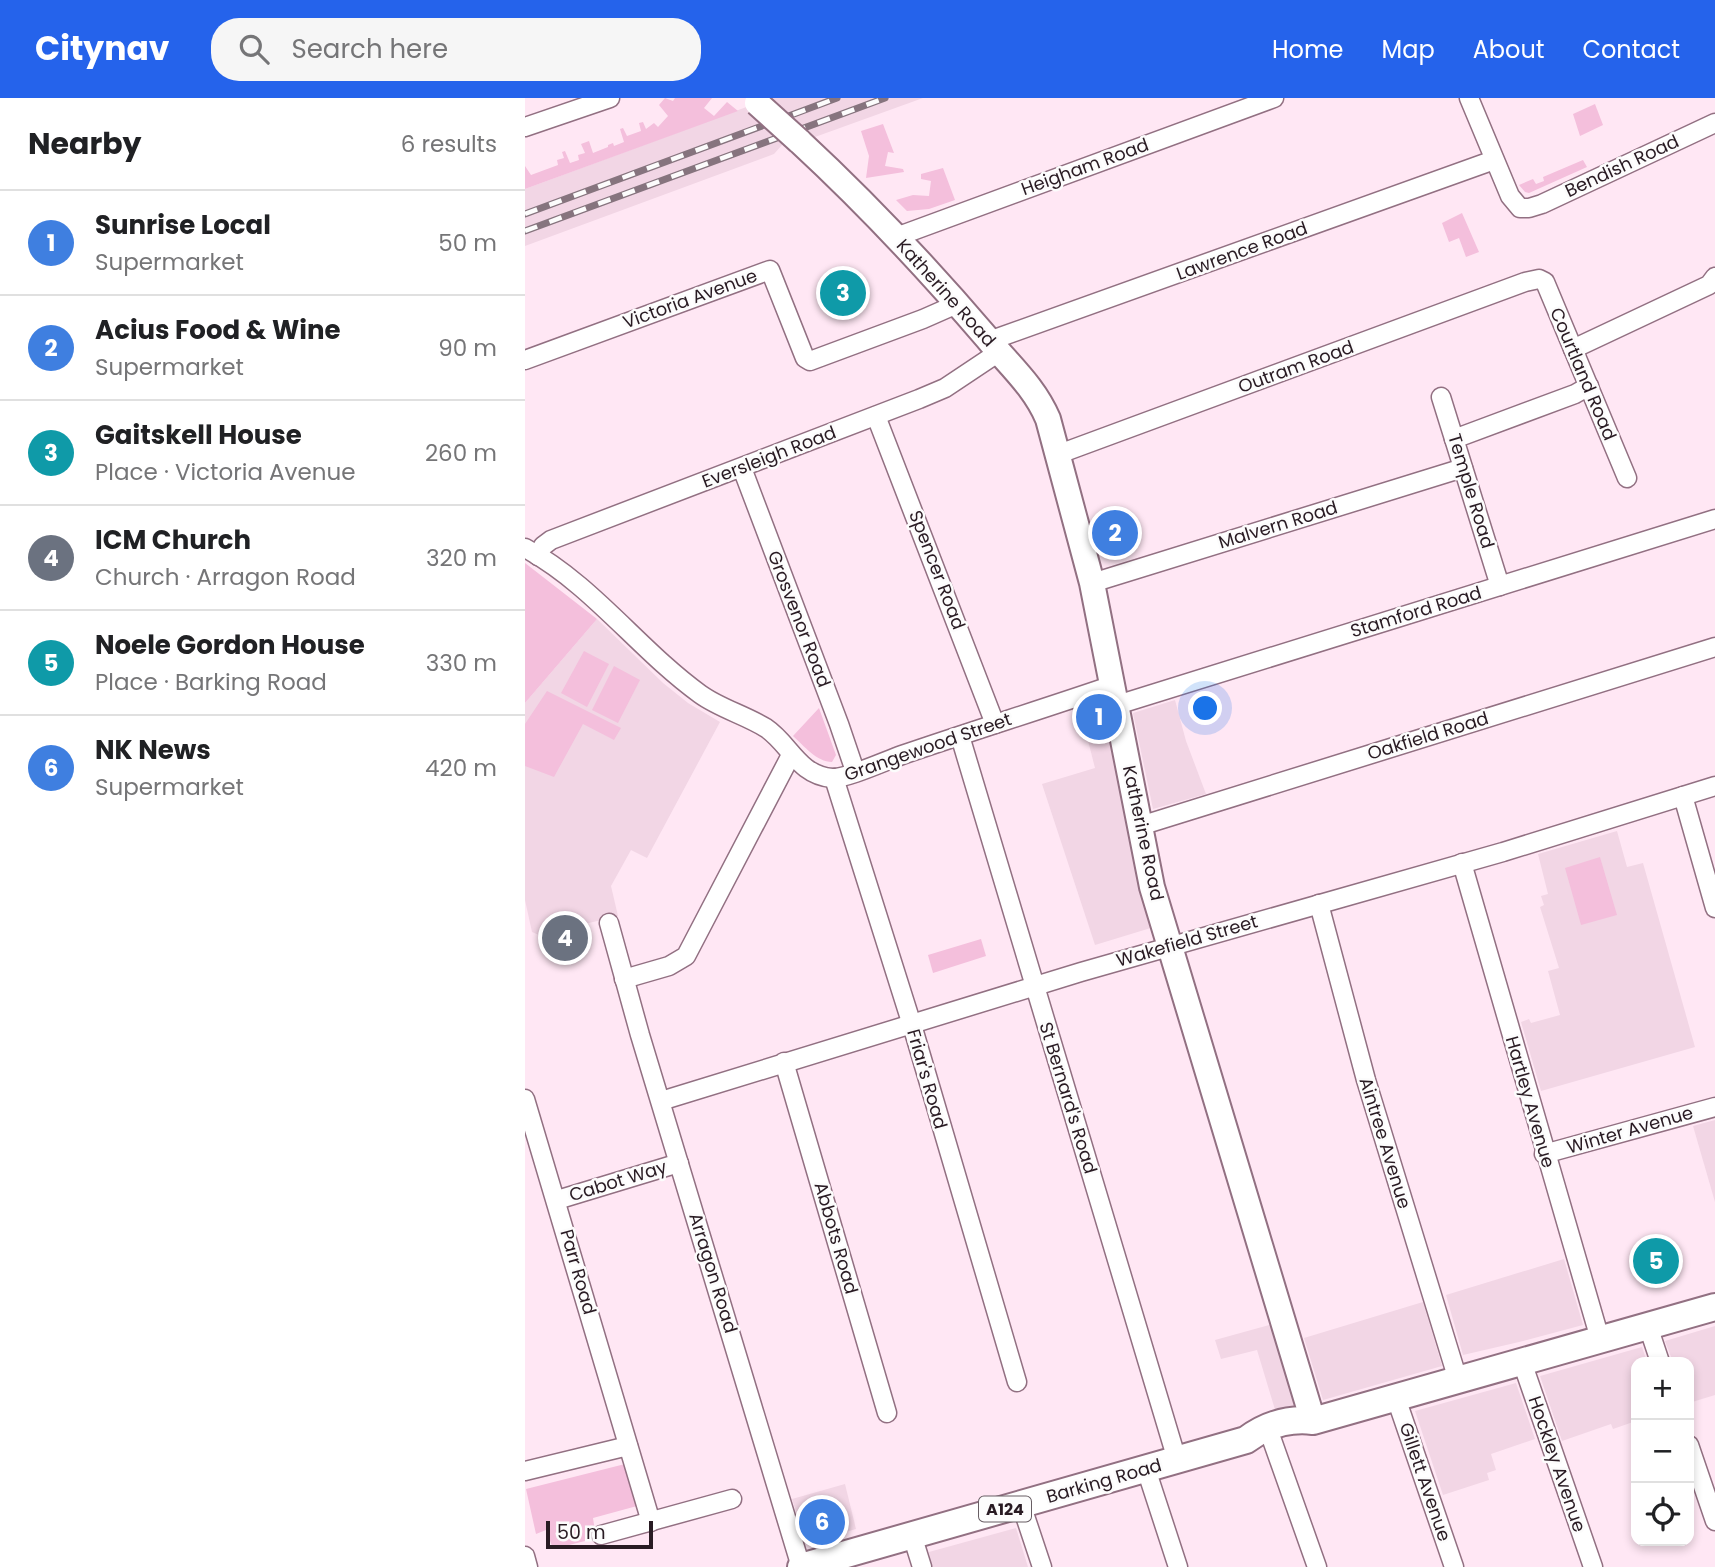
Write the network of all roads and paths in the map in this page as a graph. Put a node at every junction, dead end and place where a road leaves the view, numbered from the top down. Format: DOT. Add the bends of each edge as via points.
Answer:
graph roads {
  1 [pos="610,98"];
  2 [pos="1274,98"];
  3 [pos="1469,98"];
  4 [pos="754,101"];
  5 [pos="1715,123"];
  6 [pos="525,127"];
  7 [pos="1495,160"];
  8 [pos="896,237"];
  9 [pos="1533,279"];
  10 [pos="1713,286"];
  11 [pos="956,303"];
  12 [pos="994,347"];
  13 [pos="1573,349"];
  14 [pos="525,360"];
  15 [pos="1589,386"];
  16 [pos="1441,397"];
  17 [pos="876,416"];
  18 [pos="1454,439"];
  19 [pos="1059,454"];
  20 [pos="742,468"];
  21 [pos="1464,468"];
  22 [pos="1627,478"];
  23 [pos="1715,519"];
  24 [pos="532,552"];
  25 [pos="1092,583"];
  26 [pos="1500,586"];
  27 [pos="1715,647"];
  28 [pos="1115,695"];
  29 [pos="995,724"];
  30 [pos="960,736"];
  31 [pos="791,755"];
  32 [pos="855,771"];
  33 [pos="834,778"];
  34 [pos="1715,786"];
  35 [pos="1683,796"];
  36 [pos="1140,826"];
  37 [pos="1462,863"];
  38 [pos="1319,904"];
  39 [pos="1715,908"];
  40 [pos="609,923"];
  41 [pos="1170,946"];
  42 [pos="624,979"];
  43 [pos="1035,987"];
  44 [pos="912,1025"];
  45 [pos="784,1062"];
  46 [pos="525,1099"];
  47 [pos="661,1101"];
  48 [pos="1715,1107"];
  49 [pos="1544,1154"];
  50 [pos="679,1163"];
  51 [pos="557,1200"];
  52 [pos="1715,1307"];
  53 [pos="1648,1326"];
  54 [pos="1600,1339"];
  55 [pos="1658,1357"];
  56 [pos="1522,1362"];
  57 [pos="1458,1380"];
  58 [pos="1017,1382"];
  59 [pos="1396,1398"];
  60 [pos="887,1413"];
  61 [pos="1313,1421"];
  62 [pos="1246,1440"];
  63 [pos="1272,1440"];
  64 [pos="628,1446"];
  65 [pos="1177,1460"];
  66 [pos="1694,1460"];
  67 [pos="1146,1469"];
  68 [pos="525,1471"];
  69 [pos="732,1499"];
  70 [pos="1021,1504"];
  71 [pos="1715,1521"];
  72 [pos="651,1522"];
  73 [pos="601,1535"];
  74 [pos="912,1535"];
  75 [pos="525,1556"];
  76 [pos="528,1567"];
  77 [pos="801,1567"];
  78 [pos="922,1567"];
  79 [pos="1042,1567"];
  80 [pos="1178,1567"];
  81 [pos="1317,1567"];
  82 [pos="1454,1567"];
  83 [pos="1593,1567"];
  1 -- 6 [label="street"];
  2 -- 8 [label="street, Heigham Road"];
  3 -- 7 [label="street"];
  4 -- 8 [label="main road, Katherine Road, bridge"];
  5 -- 7 [label="street, Bendish Road" via="1529,208 1515,203"];
  7 -- 12 [label="street, Lawrence Road"];
  8 -- 11 [label="main road, Katherine Road"];
  9 -- 13 [label="street, Courtland Road" via="1545,282"];
  9 -- 19 [label="street, Outram Road"];
  10 -- 13 [label="street"];
  11 -- 12 [label="main road, Katherine Road"];
  11 -- 14 [label="street, Victoria Avenue" via="810,361 769,270"];
  12 -- 17 [label="street, Eversleigh Road" via="945,388"];
  12 -- 19 [label="main road, Katherine Road" via="1039,398"];
  13 -- 15 [label="street, Courtland Road"];
  15 -- 18 [label="street"];
  15 -- 22 [label="street, Courtland Road"];
  16 -- 18 [label="street, Temple Road"];
  17 -- 20 [label="street, Eversleigh Road"];
  17 -- 29 [label="street, Spencer Road"];
  18 -- 21 [label="street, Temple Road"];
  19 -- 25 [label="main road, Katherine Road"];
  20 -- 24 [label="street, Eversleigh Road" via="551,540"];
  20 -- 32 [label="street, Grosvenor Road"];
  21 -- 25 [label="street, Malvern Road"];
  21 -- 26 [label="street, Temple Road"];
  23 -- 26 [label="street, Stamford Road"];
  24 -- 31 [label="street, Grangewood Street" via="596,600 701,695 768,729"];
  25 -- 28 [label="main road, Katherine Road"];
  26 -- 28 [label="street, Stamford Road"];
  27 -- 36 [label="street, Oakfield Road"];
  28 -- 29 [label="street, Grangewood Street"];
  28 -- 36 [label="main road, Katherine Road"];
  29 -- 30 [label="street, Grangewood Street"];
  30 -- 32 [label="street, Grangewood Street"];
  30 -- 43 [label="street, St Bernard's Road"];
  31 -- 33 [label="street, Grangewood Street" via="805,768"];
  31 -- 42 [label="street" via="686,956"];
  32 -- 33 [label="street, Grangewood Street"];
  33 -- 44 [label="street, Friar's Road"];
  34 -- 35 [label="street, Wakefield Street"];
  35 -- 37 [label="street, Wakefield Street"];
  35 -- 39 [label="street"];
  36 -- 41 [label="main road, Katherine Road"];
  37 -- 38 [label="street, Wakefield Street"];
  37 -- 49 [label="street, Hartley Avenue"];
  38 -- 41 [label="street, Wakefield Street"];
  38 -- 57 [label="street, Aintree Avenue" via="1366,1080"];
  40 -- 42 [label="street, Arragon Road"];
  41 -- 43 [label="street, Wakefield Street"];
  41 -- 61 [label="main road, Katherine Road"];
  42 -- 47 [label="street, Arragon Road"];
  43 -- 44 [label="street, Wakefield Street"];
  43 -- 65 [label="street, St Bernard's Road"];
  44 -- 45 [label="street, Wakefield Street"];
  44 -- 58 [label="street, Friar's Road"];
  45 -- 47 [label="street, Wakefield Street"];
  45 -- 60 [label="street, Abbots Road"];
  46 -- 51 [label="street, Parr Road"];
  47 -- 50 [label="street, Arragon Road"];
  48 -- 49 [label="street, Winter Avenue"];
  49 -- 54 [label="street, Hartley Avenue"];
  50 -- 51 [label="street, Cabot Way"];
  50 -- 77 [label="street, Arragon Road"];
  51 -- 64 [label="street, Parr Road"];
  52 -- 53 [label="main road, Barking Road / A124"];
  53 -- 54 [label="main road, Barking Road / A124"];
  53 -- 55 [label="street"];
  54 -- 56 [label="main road, Barking Road / A124"];
  56 -- 57 [label="main road, Barking Road / A124"];
  56 -- 83 [label="street, Hockley Avenue"];
  57 -- 59 [label="main road, Barking Road / A124"];
  59 -- 61 [label="main road, Barking Road / A124"];
  59 -- 82 [label="street, Gillett Avenue"];
  61 -- 62 [label="main road, Barking Road / A124" via="1296,1419 1265,1428"];
  61 -- 63 [label="main road, Barking Road / A124" via="1300,1432"];
  62 -- 63 [label="main road, Barking Road / A124"];
  62 -- 65 [label="main road, Barking Road / A124"];
  63 -- 81 [label="street"];
  64 -- 68 [label="street"];
  64 -- 72 [label="street, Parr Road"];
  65 -- 67 [label="main road, Barking Road / A124"];
  66 -- 71 [label="street"];
  67 -- 70 [label="main road, Barking Road / A124"];
  67 -- 80 [label="street"];
  69 -- 72 [label="street"];
  70 -- 74 [label="main road, Barking Road / A124"];
  70 -- 79 [label="street"];
  72 -- 73 [label="street"];
  74 -- 77 [label="main road, Barking Road / A124"];
  74 -- 78 [label="street"];
  75 -- 76 [label="street"];
}
